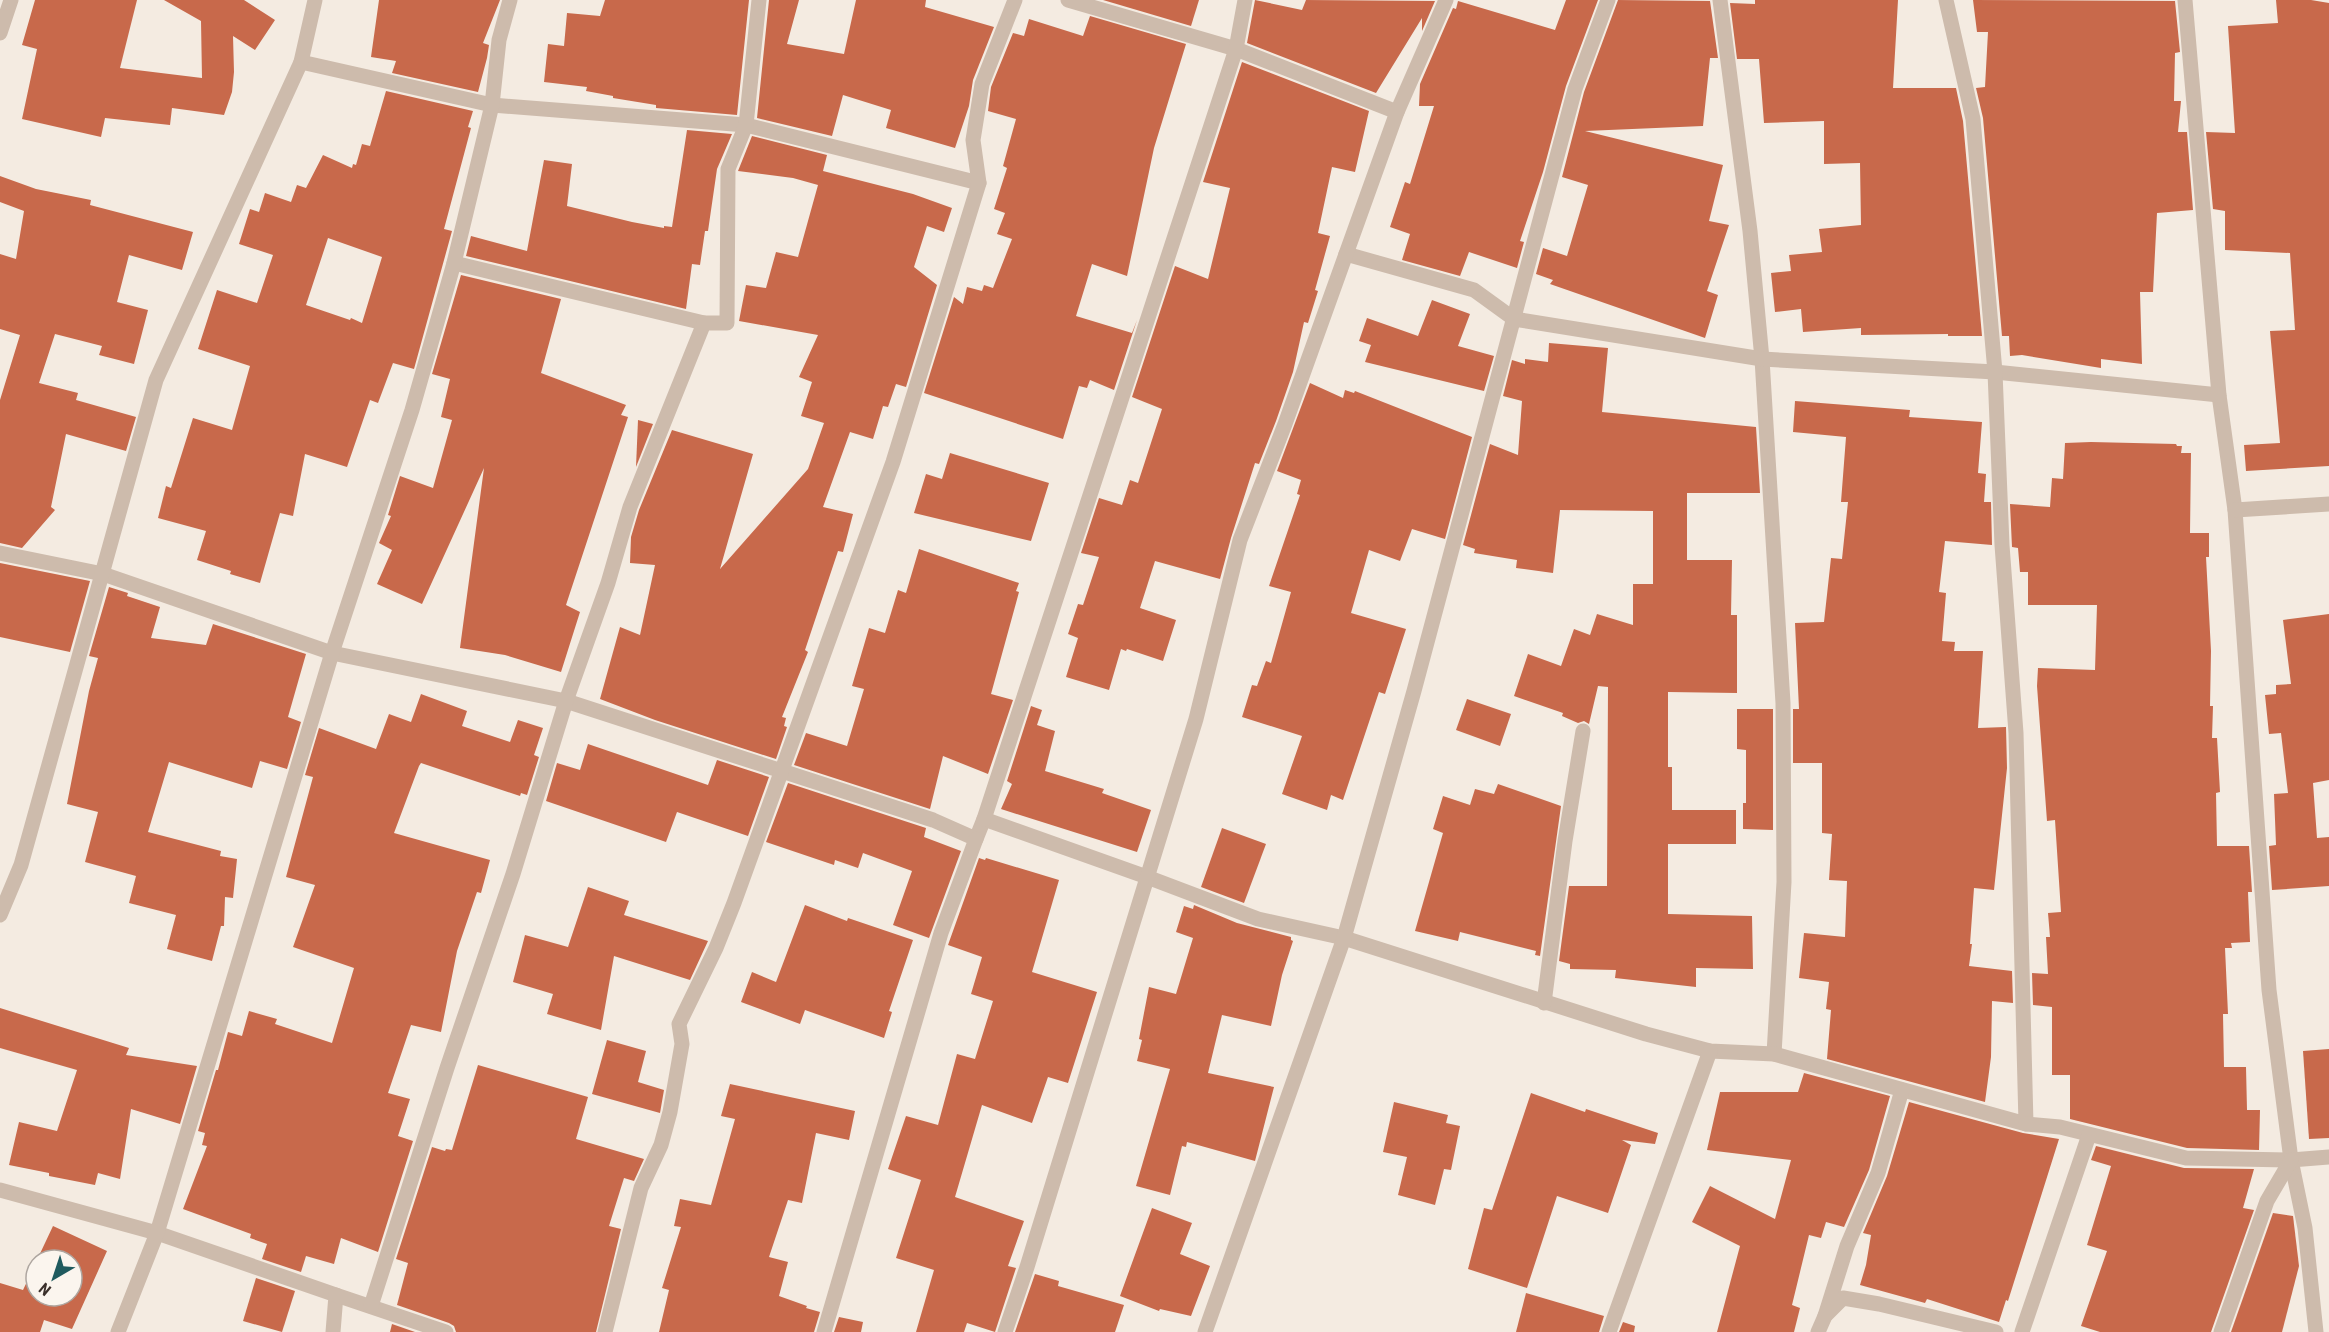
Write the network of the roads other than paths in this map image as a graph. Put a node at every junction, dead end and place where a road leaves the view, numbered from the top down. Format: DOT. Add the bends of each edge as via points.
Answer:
graph roads {
  1 [pos="11,0"];
  2 [pos="315,0"];
  3 [pos="510,0"];
  4 [pos="759,0"];
  5 [pos="1016,0"];
  6 [pos="1068,0"];
  7 [pos="1245,0"];
  8 [pos="1446,0"];
  9 [pos="1608,0"];
  10 [pos="1720,0"];
  11 [pos="1946,0"];
  12 [pos="2186,0"];
  13 [pos="0,33"];
  14 [pos="1236,49"];
  15 [pos="301,62"];
  16 [pos="492,105"];
  17 [pos="1397,112"];
  18 [pos="746,125"];
  19 [pos="980,183"];
  20 [pos="1346,254"];
  21 [pos="454,263"];
  22 [pos="1514,319"];
  23 [pos="704,323"];
  24 [pos="1762,359"];
  25 [pos="1995,372"];
  26 [pos="2219,395"];
  27 [pos="2329,504"];
  28 [pos="2235,510"];
  29 [pos="0,553"];
  30 [pos="103,574"];
  31 [pos="332,653"];
  32 [pos="566,701"];
  33 [pos="1583,731"];
  34 [pos="780,771"];
  35 [pos="984,819"];
  36 [pos="976,839"];
  37 [pos="1147,877"];
  38 [pos="0,915"];
  39 [pos="1344,938"];
  40 [pos="1544,1003"];
  41 [pos="1710,1051"];
  42 [pos="1774,1054"];
  43 [pos="1902,1090"];
  44 [pos="2026,1124"];
  45 [pos="2089,1135"];
  46 [pos="2329,1157"];
  47 [pos="2291,1160"];
  48 [pos="0,1190"];
  49 [pos="157,1233"];
  50 [pos="336,1295"];
  51 [pos="371,1306"];
  52 [pos="1825,1316"];
  53 [pos="118,1332"];
  54 [pos="333,1332"];
  55 [pos="446,1332"];
  56 [pos="605,1332"];
  57 [pos="824,1332"];
  58 [pos="1005,1332"];
  59 [pos="1205,1332"];
  60 [pos="1609,1332"];
  61 [pos="1818,1332"];
  62 [pos="1996,1332"];
  63 [pos="2022,1332"];
  64 [pos="2221,1332"];
  65 [pos="2316,1332"];
  1 -- 13 [label="street"];
  2 -- 15 [label="street"];
  3 -- 16 [label="street" via="499,40"];
  4 -- 18 [label="street"];
  5 -- 19 [label="street" via="982,84 973,140"];
  6 -- 14 [label="street"];
  7 -- 14 [label="street"];
  8 -- 17 [label="street"];
  9 -- 22 [label="street" via="1575,90"];
  10 -- 24 [label="street"];
  11 -- 25 [label="street" via="1973,119"];
  12 -- 26 [label="street"];
  14 -- 17 [label="street"];
  14 -- 35 [label="street"];
  15 -- 16 [label="street"];
  15 -- 30 [label="street" via="156,380"];
  16 -- 18 [label="street"];
  16 -- 21 [label="street"];
  17 -- 20 [label="street"];
  18 -- 19 [label="street"];
  18 -- 23 [label="street" via="728,170 727,323"];
  19 -- 34 [label="street" via="893,462"];
  20 -- 22 [label="street" via="1474,290"];
  20 -- 37 [label="street" via="1240,540 1196,719"];
  21 -- 23 [label="street"];
  21 -- 31 [label="street" via="412,410"];
  22 -- 24 [label="street"];
  22 -- 39 [label="street"];
  23 -- 32 [label="street" via="630,507"];
  24 -- 25 [label="street"];
  24 -- 42 [label="street" via="1783,703 1784,882"];
  25 -- 26 [label="street"];
  25 -- 44 [label="street" via="2002,545 2016,733"];
  26 -- 28 [label="street"];
  27 -- 28 [label="street"];
  28 -- 47 [label="street" via="2269,990"];
  29 -- 30 [label="street"];
  30 -- 31 [label="street"];
  30 -- 38 [label="street" via="21,865"];
  31 -- 32 [label="street"];
  31 -- 49 [label="street"];
  32 -- 34 [label="street"];
  32 -- 51 [label="street"];
  33 -- 40 [label="street"];
  34 -- 36 [label="street" via="933,820"];
  34 -- 56 [label="street" via="716,948 679,1024 682,1044 670,1113 662,1145 641,1188"];
  35 -- 36 [label="street"];
  35 -- 37 [label="street"];
  36 -- 57 [label="street" via="941,933"];
  37 -- 39 [label="street" via="1258,919"];
  37 -- 58 [label="street"];
  39 -- 40 [label="street"];
  39 -- 59 [label="street"];
  40 -- 41 [label="street"];
  41 -- 42 [label="street"];
  41 -- 60 [label="street"];
  42 -- 43 [label="street"];
  43 -- 44 [label="street"];
  43 -- 52 [label="street" via="1878,1173 1847,1246"];
  44 -- 45 [label="street"];
  45 -- 47 [label="street" via="2186,1158"];
  45 -- 63 [label="street"];
  46 -- 47 [label="street"];
  47 -- 64 [label="street" via="2267,1201"];
  47 -- 65 [label="street" via="2305,1228"];
  48 -- 49 [label="street"];
  49 -- 50 [label="street"];
  49 -- 53 [label="street"];
  50 -- 51 [label="street"];
  50 -- 54 [label="street"];
  51 -- 55 [label="street"];
  52 -- 61 [label="street"];
  52 -- 62 [label="street" via="1843,1298"];
}
